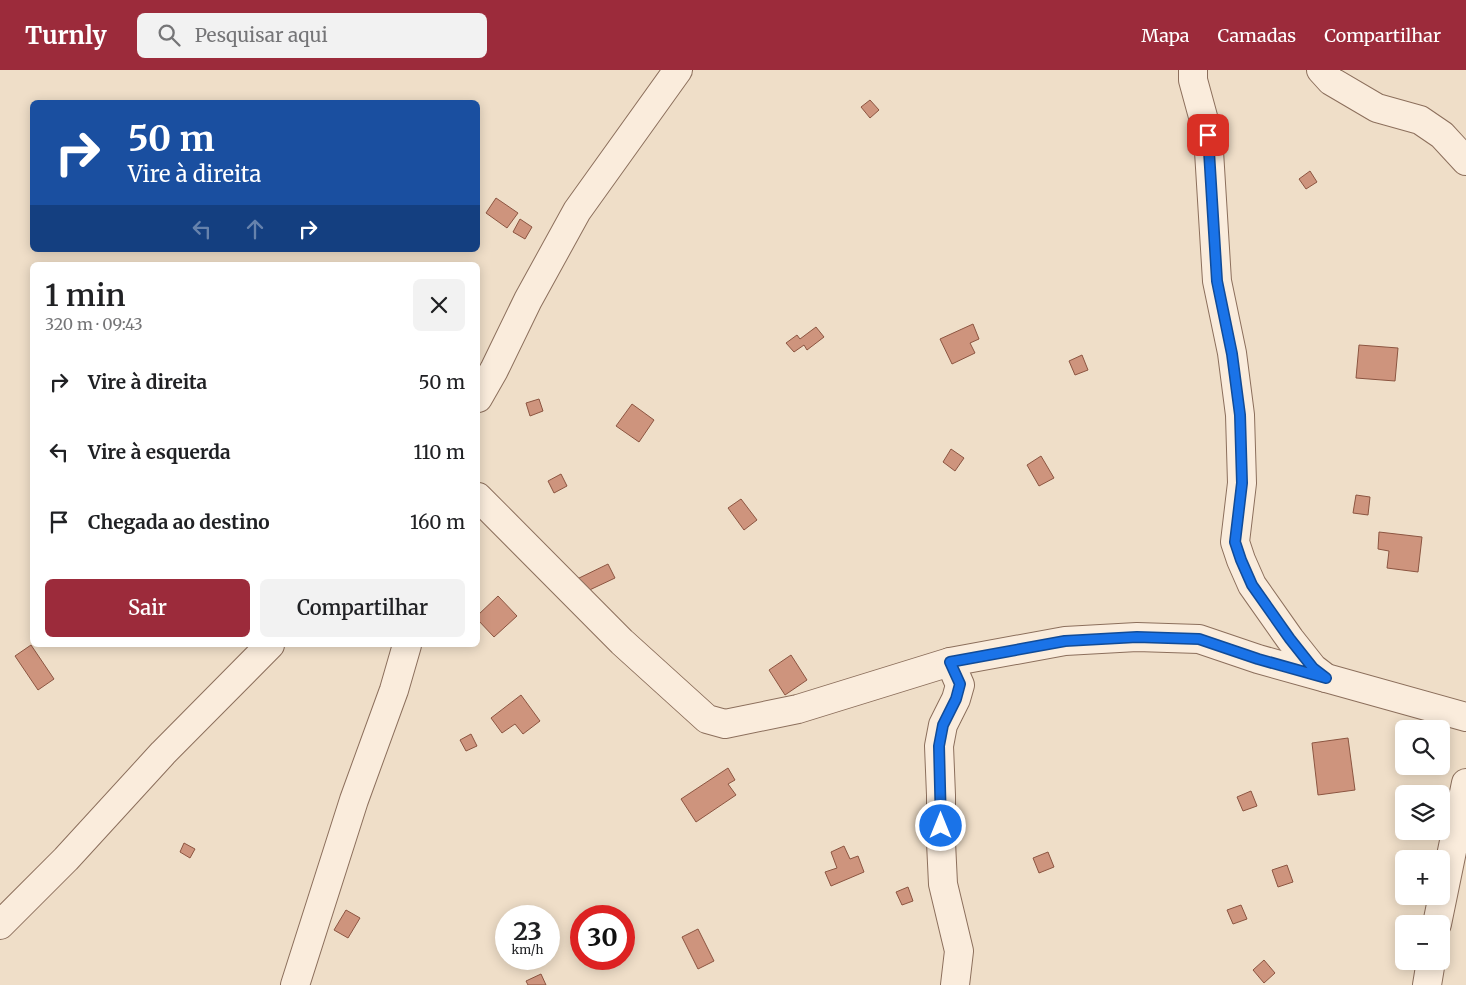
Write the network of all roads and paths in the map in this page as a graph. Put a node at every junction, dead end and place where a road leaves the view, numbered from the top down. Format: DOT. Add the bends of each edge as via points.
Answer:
graph roads {
  1 [pos="678,70"];
  2 [pos="1193,70"];
  3 [pos="1321,70"];
  4 [pos="1466,161"];
  5 [pos="480,394"];
  6 [pos="480,499"];
  7 [pos="268,647"];
  8 [pos="406,647"];
  9 [pos="950,662"];
  10 [pos="1326,678"];
  11 [pos="1466,717"];
  12 [pos="1466,783"];
  13 [pos="1439,915"];
  14 [pos="0,925"];
  15 [pos="1430,970"];
  16 [pos="295,985"];
  17 [pos="954,985"];
  18 [pos="1427,985"];
  1 -- 5 [label="street" via="576,211"];
  2 -- 10 [label="street" via="1208,135 1217,281 1240,415 1242,483 1235,542 1252,585 1313,668"];
  3 -- 4 [label="street" via="1331,81 1377,108 1420,120 1442,135"];
  6 -- 9 [label="street" via="622,642 707,719 725,724 798,709"];
  7 -- 14 [label="street"];
  8 -- 16 [label="street"];
  9 -- 10 [label="street" via="1065,641 1137,637 1199,639"];
  9 -- 17 [label="street" via="960,684 943,725 939,746 944,884 960,951"];
  10 -- 11 [label="street"];
  12 -- 13 [label="street"];
  15 -- 18 [label="street"];
}
